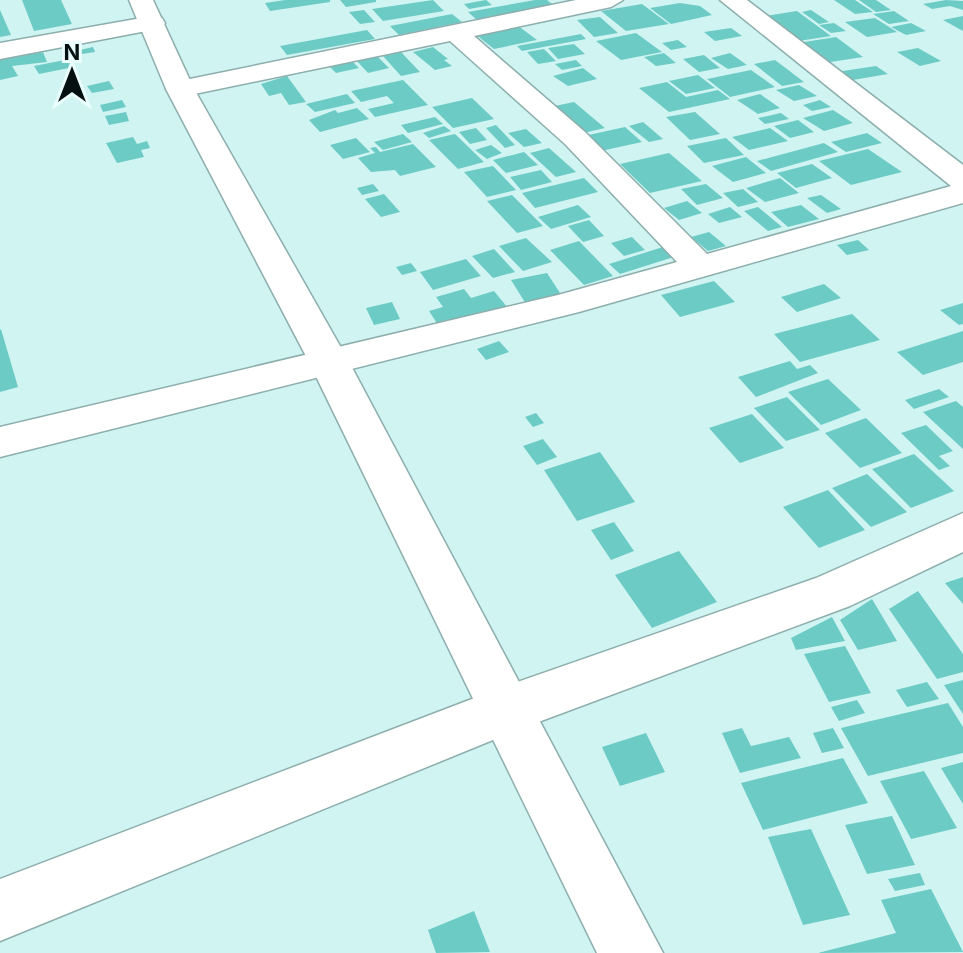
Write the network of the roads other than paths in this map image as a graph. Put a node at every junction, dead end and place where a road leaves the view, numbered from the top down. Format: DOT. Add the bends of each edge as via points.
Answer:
graph roads {
  1 [pos="611,0"];
  2 [pos="732,0"];
  3 [pos="147,12"];
  4 [pos="455,32"];
  5 [pos="0,51"];
  6 [pos="180,89"];
  7 [pos="963,180"];
  8 [pos="963,193"];
  9 [pos="702,268"];
  10 [pos="328,360"];
  11 [pos="0,442"];
  12 [pos="963,531"];
  13 [pos="506,710"];
  14 [pos="0,910"];
  15 [pos="631,953"];
  1 -- 4 [label="street"];
  2 -- 7 [label="street"];
  3 -- 5 [label="street"];
  3 -- 6 [label="street"];
  4 -- 6 [label="street"];
  4 -- 9 [label="street" via="575,138"];
  6 -- 10 [label="street"];
  8 -- 9 [label="street"];
  9 -- 10 [label="street"];
  10 -- 11 [label="street"];
  10 -- 13 [label="street"];
  12 -- 13 [label="street" via="833,592"];
  13 -- 14 [label="street"];
  13 -- 15 [label="street"];
}
